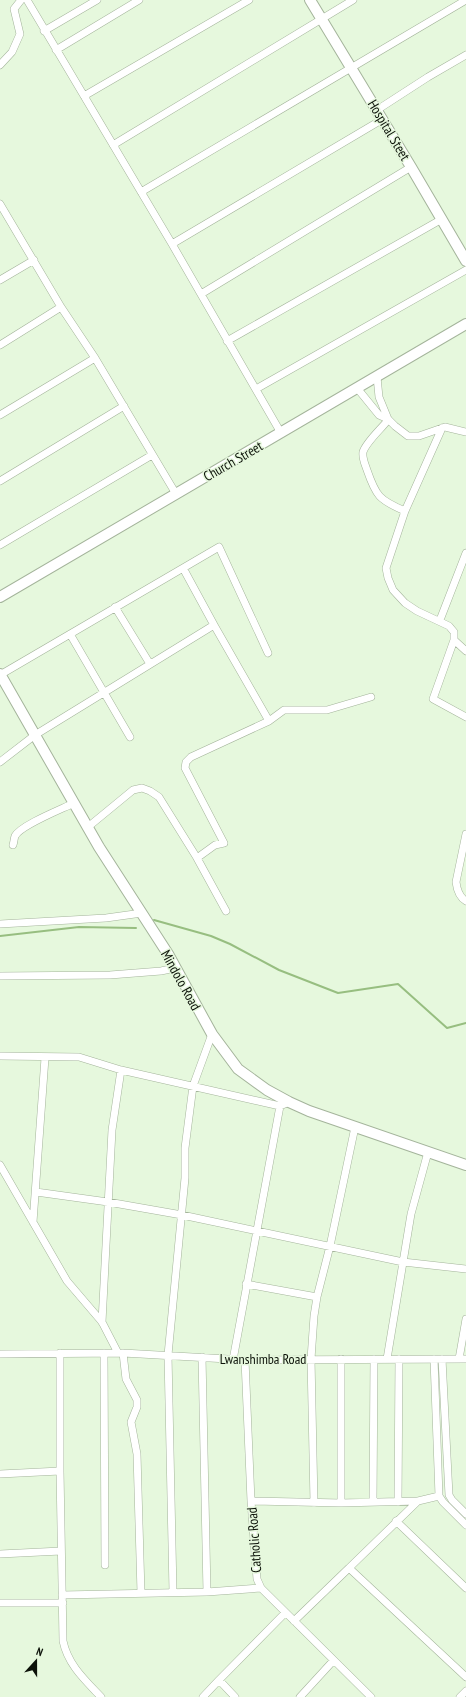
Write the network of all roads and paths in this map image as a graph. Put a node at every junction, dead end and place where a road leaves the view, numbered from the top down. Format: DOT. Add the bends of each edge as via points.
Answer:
graph roads {
  1 [pos="21,0"];
  2 [pos="27,0"];
  3 [pos="97,0"];
  4 [pos="139,0"];
  5 [pos="249,0"];
  6 [pos="310,0"];
  7 [pos="353,0"];
  8 [pos="466,0"];
  9 [pos="321,19"];
  10 [pos="44,31"];
  11 [pos="56,50"];
  12 [pos="466,55"];
  13 [pos="0,65"];
  14 [pos="351,68"];
  15 [pos="84,96"];
  16 [pos="377,110"];
  17 [pos="383,119"];
  18 [pos="113,145"];
  19 [pos="411,167"];
  20 [pos="141,192"];
  21 [pos="0,204"];
  22 [pos="2,214"];
  23 [pos="442,219"];
  24 [pos="172,244"];
  25 [pos="465,258"];
  26 [pos="34,260"];
  27 [pos="466,270"];
  28 [pos="0,280"];
  29 [pos="201,294"];
  30 [pos="61,307"];
  31 [pos="466,324"];
  32 [pos="227,341"];
  33 [pos="0,345"];
  34 [pos="95,358"];
  35 [pos="377,377"];
  36 [pos="357,388"];
  37 [pos="256,389"];
  38 [pos="124,406"];
  39 [pos="0,415"];
  40 [pos="388,419"];
  41 [pos="442,428"];
  42 [pos="466,432"];
  43 [pos="280,433"];
  44 [pos="152,455"];
  45 [pos="0,481"];
  46 [pos="176,494"];
  47 [pos="405,511"];
  48 [pos="0,545"];
  49 [pos="466,552"];
  50 [pos="183,568"];
  51 [pos="0,597"];
  52 [pos="115,607"];
  53 [pos="440,620"];
  54 [pos="214,625"];
  55 [pos="70,634"];
  56 [pos="454,640"];
  57 [pos="466,651"];
  58 [pos="268,653"];
  59 [pos="150,664"];
  60 [pos="0,675"];
  61 [pos="104,693"];
  62 [pos="370,697"];
  63 [pos="466,717"];
  64 [pos="269,721"];
  65 [pos="35,734"];
  66 [pos="130,737"];
  67 [pos="0,762"];
  68 [pos="74,803"];
  69 [pos="88,826"];
  70 [pos="466,834"];
  71 [pos="13,845"];
  72 [pos="196,858"];
  73 [pos="466,901"];
  74 [pos="226,911"];
  75 [pos="142,914"];
  76 [pos="0,924"];
  77 [pos="175,968"];
  78 [pos="0,976"];
  79 [pos="212,1034"];
  80 [pos="0,1056"];
  81 [pos="45,1058"];
  82 [pos="121,1070"];
  83 [pos="193,1086"];
  84 [pos="285,1104"];
  85 [pos="356,1127"];
  86 [pos="428,1152"];
  87 [pos="0,1165"];
  88 [pos="466,1165"];
  89 [pos="36,1192"];
  90 [pos="108,1202"];
  91 [pos="182,1215"];
  92 [pos="33,1222"];
  93 [pos="257,1231"];
  94 [pos="330,1246"];
  95 [pos="403,1262"];
  96 [pos="466,1269"];
  97 [pos="246,1284"];
  98 [pos="317,1297"];
  99 [pos="466,1319"];
  100 [pos="102,1322"];
  101 [pos="60,1353"];
  102 [pos="104,1353"];
  103 [pos="121,1353"];
  104 [pos="0,1354"];
  105 [pos="168,1355"];
  106 [pos="202,1357"];
  107 [pos="311,1359"];
  108 [pos="341,1359"];
  109 [pos="374,1359"];
  110 [pos="387,1359"];
  111 [pos="399,1359"];
  112 [pos="434,1359"];
  113 [pos="442,1359"];
  114 [pos="462,1359"];
  115 [pos="232,1360"];
  116 [pos="245,1360"];
  117 [pos="60,1471"];
  118 [pos="0,1474"];
  119 [pos="440,1496"];
  120 [pos="418,1501"];
  121 [pos="251,1502"];
  122 [pos="373,1502"];
  123 [pos="398,1502"];
  124 [pos="314,1503"];
  125 [pos="341,1503"];
  126 [pos="466,1514"];
  127 [pos="396,1521"];
  128 [pos="466,1525"];
  129 [pos="61,1551"];
  130 [pos="0,1554"];
  131 [pos="105,1565"];
  132 [pos="349,1568"];
  133 [pos="261,1588"];
  134 [pos="466,1588"];
  135 [pos="173,1592"];
  136 [pos="207,1592"];
  137 [pos="141,1593"];
  138 [pos="62,1595"];
  139 [pos="0,1603"];
  140 [pos="63,1603"];
  141 [pos="285,1613"];
  142 [pos="294,1621"];
  143 [pos="333,1661"];
  144 [pos="466,1677"];
  145 [pos="219,1680"];
  146 [pos="466,1691"];
  147 [pos="101,1697"];
  148 [pos="203,1697"];
  149 [pos="235,1697"];
  150 [pos="300,1697"];
  151 [pos="371,1697"];
  152 [pos="460,1697"];
  1 -- 13 [label="street" via="14,9 20,34 12,52"];
  2 -- 10 [label="street"];
  3 -- 10 [label="street"];
  4 -- 11 [label="street"];
  5 -- 15 [label="street"];
  6 -- 9 [label="street, Hospital Steet"];
  7 -- 9 [label="street"];
  8 -- 14 [label="street"];
  9 -- 14 [label="street, Hospital Steet"];
  9 -- 18 [label="street"];
  10 -- 11 [label="street"];
  11 -- 15 [label="street"];
  12 -- 16 [label="street"];
  14 -- 16 [label="street, Hospital Steet"];
  14 -- 20 [label="street"];
  15 -- 18 [label="street"];
  16 -- 17 [label="street, Hospital Steet"];
  17 -- 19 [label="street, Hospital Steet"];
  17 -- 24 [label="street"];
  18 -- 20 [label="street"];
  19 -- 23 [label="street, Hospital Steet"];
  19 -- 29 [label="street"];
  20 -- 24 [label="street"];
  21 -- 22 [label="street"];
  22 -- 26 [label="street"];
  23 -- 25 [label="street, Hospital Steet"];
  23 -- 32 [label="street"];
  24 -- 29 [label="street"];
  26 -- 28 [label="street"];
  26 -- 30 [label="street"];
  27 -- 37 [label="street"];
  29 -- 32 [label="street"];
  30 -- 33 [label="street"];
  30 -- 34 [label="street"];
  31 -- 35 [label="street, Church Street"];
  32 -- 37 [label="street"];
  34 -- 38 [label="street"];
  34 -- 39 [label="street"];
  35 -- 36 [label="street, Church Street"];
  35 -- 40 [label="street" via="379,397"];
  36 -- 40 [label="street" via="379,415"];
  36 -- 43 [label="street, Church Street"];
  37 -- 43 [label="street"];
  38 -- 44 [label="street"];
  38 -- 45 [label="street"];
  40 -- 41 [label="street" via="408,436 414,437"];
  40 -- 47 [label="street" via="365,448 363,457 378,496"];
  41 -- 42 [label="street"];
  41 -- 47 [label="street"];
  43 -- 46 [label="street, Church Street"];
  44 -- 46 [label="street"];
  44 -- 48 [label="street"];
  46 -- 51 [label="street, Church Street"];
  47 -- 53 [label="street" via="386,568 388,578 393,590 405,603"];
  49 -- 53 [label="street"];
  50 -- 52 [label="street"];
  50 -- 54 [label="street"];
  50 -- 58 [label="street" via="219,548"];
  52 -- 55 [label="street"];
  52 -- 59 [label="street"];
  53 -- 56 [label="street" via="452,628"];
  54 -- 59 [label="street"];
  54 -- 64 [label="street"];
  55 -- 60 [label="street"];
  55 -- 61 [label="street"];
  56 -- 57 [label="street"];
  56 -- 63 [label="street" via="433,699"];
  59 -- 61 [label="street"];
  60 -- 65 [label="street, Mindolo Road"];
  61 -- 65 [label="street"];
  61 -- 66 [label="street"];
  62 -- 64 [label="street" via="327,710 284,710"];
  64 -- 72 [label="street" via="191,757 186,762 185,768 224,843 215,845"];
  65 -- 67 [label="street"];
  65 -- 68 [label="street, Mindolo Road"];
  68 -- 69 [label="street, Mindolo Road"];
  68 -- 71 [label="street" via="34,822 18,833"];
  69 -- 72 [label="street" via="133,790 142,788 159,797"];
  69 -- 75 [label="street, Mindolo Road"];
  70 -- 73 [label="street" via="456,882 456,890"];
  72 -- 74 [label="street"];
  75 -- 76 [label="street"];
  75 -- 77 [label="street, Mindolo Road"];
  77 -- 78 [label="street" via="110,975"];
  77 -- 79 [label="street, Mindolo Road"];
  79 -- 83 [label="street"];
  79 -- 84 [label="street, Mindolo Road" via="238,1069"];
  80 -- 81 [label="street"];
  81 -- 82 [label="street" via="79,1057"];
  81 -- 89 [label="street"];
  82 -- 83 [label="street"];
  82 -- 90 [label="street" via="112,1130"];
  83 -- 84 [label="street"];
  83 -- 91 [label="street" via="185,1148"];
  84 -- 85 [label="street, Mindolo Road"];
  84 -- 93 [label="street"];
  85 -- 86 [label="street, Mindolo Road"];
  85 -- 94 [label="street"];
  86 -- 88 [label="street, Mindolo Road"];
  86 -- 95 [label="street" via="414,1197"];
  87 -- 92 [label="street"];
  89 -- 90 [label="street"];
  89 -- 92 [label="street"];
  90 -- 91 [label="street"];
  90 -- 100 [label="street"];
  91 -- 93 [label="street"];
  91 -- 105 [label="street"];
  92 -- 100 [label="street" via="67,1281"];
  93 -- 94 [label="street"];
  93 -- 97 [label="street"];
  94 -- 95 [label="street"];
  94 -- 98 [label="street"];
  95 -- 96 [label="street"];
  95 -- 110 [label="street"];
  97 -- 98 [label="street"];
  97 -- 115 [label="street"];
  98 -- 107 [label="street"];
  99 -- 114 [label="street"];
  100 -- 103 [label="street"];
  101 -- 102 [label="street, Lwanshimba Road"];
  101 -- 104 [label="street, Lwanshimba Road"];
  101 -- 117 [label="street"];
  102 -- 103 [label="street, Lwanshimba Road"];
  102 -- 131 [label="street"];
  103 -- 105 [label="street, Lwanshimba Road"];
  103 -- 137 [label="street" via="126,1379 137,1400 131,1422 137,1454"];
  105 -- 106 [label="street, Lwanshimba Road"];
  105 -- 135 [label="street"];
  106 -- 115 [label="street, Lwanshimba Road"];
  106 -- 136 [label="street"];
  107 -- 108 [label="street, Lwanshimba Road"];
  107 -- 116 [label="street, Lwanshimba Road"];
  107 -- 124 [label="street"];
  108 -- 109 [label="street, Lwanshimba Road"];
  108 -- 125 [label="street"];
  109 -- 110 [label="street, Lwanshimba Road"];
  109 -- 122 [label="street"];
  110 -- 111 [label="street, Lwanshimba Road"];
  111 -- 112 [label="street, Lwanshimba Road"];
  111 -- 123 [label="street"];
  112 -- 113 [label="street, Lwanshimba Road"];
  112 -- 119 [label="street"];
  113 -- 114 [label="street, Lwanshimba Road"];
  113 -- 126 [label="street" via="449,1495"];
  115 -- 116 [label="street, Lwanshimba Road"];
  116 -- 121 [label="street, Catholic Road"];
  117 -- 118 [label="street"];
  117 -- 129 [label="street"];
  119 -- 120 [label="street"];
  119 -- 128 [label="street"];
  120 -- 123 [label="street"];
  120 -- 127 [label="street"];
  121 -- 124 [label="street"];
  121 -- 133 [label="street, Catholic Road" via="255,1572"];
  122 -- 123 [label="street"];
  122 -- 125 [label="street"];
  124 -- 125 [label="street"];
  127 -- 132 [label="street"];
  127 -- 134 [label="street"];
  129 -- 130 [label="street"];
  129 -- 138 [label="street"];
  132 -- 142 [label="street"];
  132 -- 144 [label="street"];
  133 -- 136 [label="street"];
  133 -- 141 [label="street, Catholic Road"];
  135 -- 136 [label="street"];
  135 -- 137 [label="street"];
  137 -- 138 [label="street"];
  138 -- 140 [label="street"];
  139 -- 140 [label="street"];
  140 -- 147 [label="street" via="63,1641 66,1652 73,1666"];
  141 -- 142 [label="street, Catholic Road"];
  141 -- 145 [label="street"];
  142 -- 143 [label="street, Catholic Road"];
  143 -- 150 [label="street"];
  143 -- 151 [label="street, Catholic Road"];
  145 -- 148 [label="street"];
  145 -- 149 [label="street"];
  146 -- 152 [label="street"];
}
